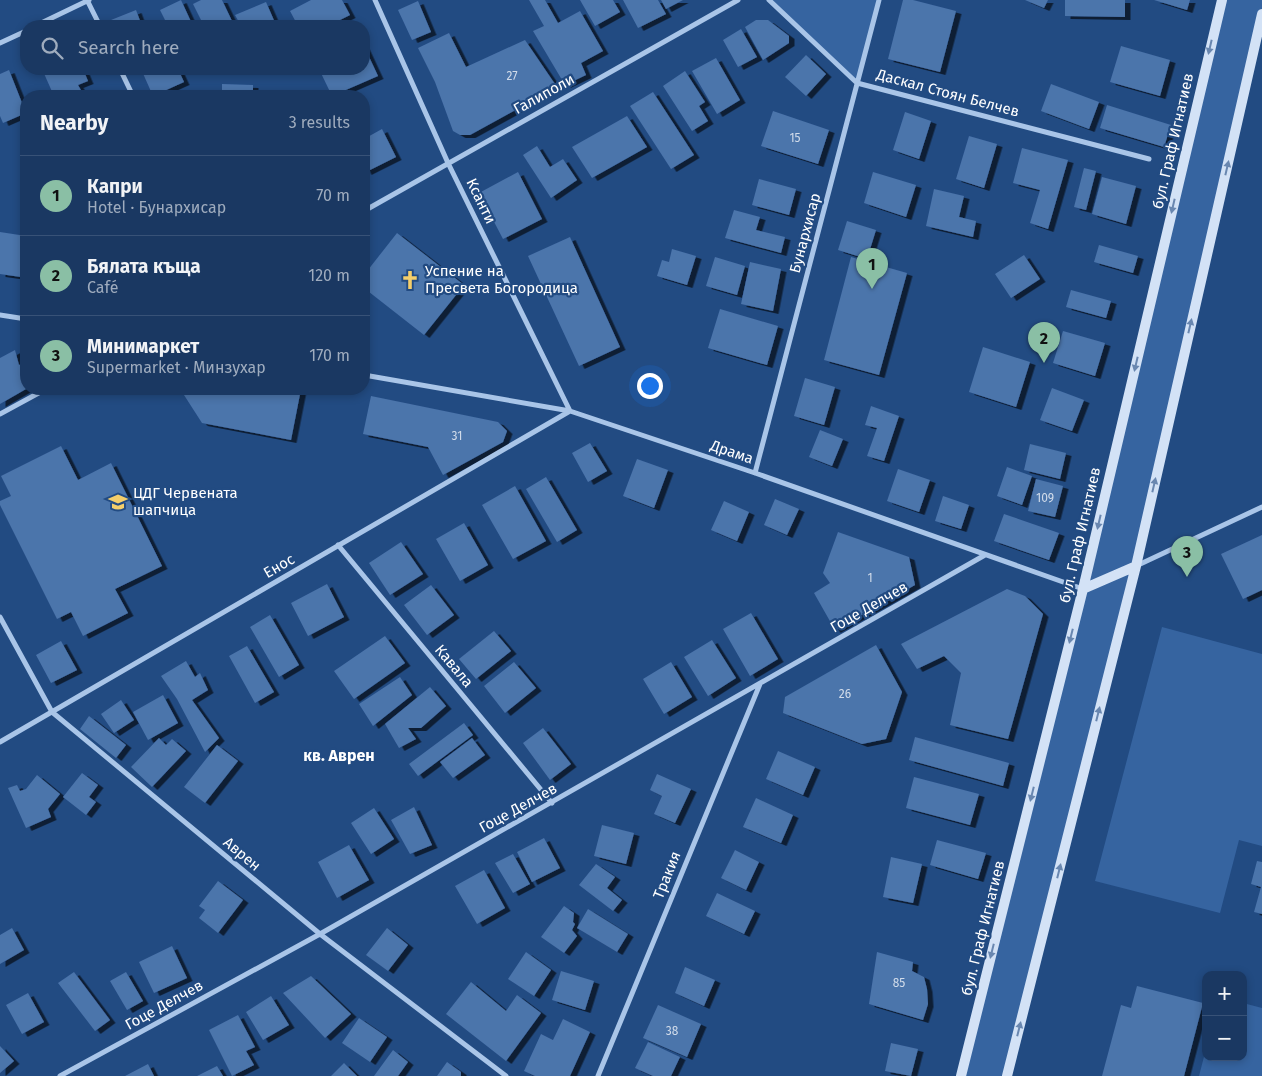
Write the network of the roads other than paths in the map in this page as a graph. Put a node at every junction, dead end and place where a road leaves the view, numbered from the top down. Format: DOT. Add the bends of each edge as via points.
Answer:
graph roads {
  1 [pos="88,0"];
  2 [pos="375,0"];
  3 [pos="738,0"];
  4 [pos="769,0"];
  5 [pos="879,0"];
  6 [pos="1222,0"];
  7 [pos="1262,14"];
  8 [pos="47,20"];
  9 [pos="97,20"];
  10 [pos="20,34"];
  11 [pos="0,44"];
  12 [pos="123,75"];
  13 [pos="857,83"];
  14 [pos="130,90"];
  15 [pos="1149,159"];
  16 [pos="448,163"];
  17 [pos="370,208"];
  18 [pos="0,315"];
  19 [pos="20,318"];
  20 [pos="370,376"];
  21 [pos="35,395"];
  22 [pos="570,411"];
  23 [pos="0,414"];
  24 [pos="755,473"];
  25 [pos="1262,507"];
  26 [pos="338,546"];
  27 [pos="985,555"];
  28 [pos="1136,566"];
  29 [pos="1083,589"];
  30 [pos="0,617"];
  31 [pos="760,684"];
  32 [pos="52,712"];
  33 [pos="0,742"];
  34 [pos="552,804"];
  35 [pos="320,934"];
  36 [pos="60,1076"];
  37 [pos="506,1076"];
  38 [pos="598,1076"];
  39 [pos="961,1076"];
  40 [pos="1007,1076"];
  1 -- 8 [label="street"];
  1 -- 9 [label="street"];
  2 -- 16 [label="street, Ксанти"];
  3 -- 16 [label="street, Галиполи"];
  4 -- 13 [label="street, Даскал Стоян Белчев"];
  5 -- 13 [label="street, Бунархисар"];
  6 -- 29 [label="main road, бул. Граф Игнатиев, one-way"];
  28 -- 7 [label="main road, one-way"];
  10 -- 11 [label="street"];
  12 -- 14 [label="street"];
  13 -- 15 [label="street, Даскал Стоян Белчев"];
  13 -- 24 [label="street, Бунархисар"];
  16 -- 17 [label="street, Галиполи"];
  16 -- 22 [label="street, Ксанти"];
  18 -- 19 [label="street"];
  20 -- 22 [label="street, Драма"];
  21 -- 23 [label="street"];
  22 -- 24 [label="street, Драма"];
  22 -- 26 [label="street, Енос"];
  24 -- 27 [label="street, Драма"];
  25 -- 28 [label="street"];
  26 -- 32 [label="street, Енос"];
  26 -- 34 [label="street, Кавала"];
  27 -- 29 [label="street, Драма"];
  27 -- 31 [label="street, Гоце Делчев"];
  28 -- 29 [label="main road"];
  40 -- 28 [label="main road, one-way"];
  29 -- 39 [label="main road, бул. Граф Игнатиев, one-way"];
  30 -- 32 [label="street, Аврен"];
  31 -- 34 [label="street, Гоце Делчев"];
  31 -- 38 [label="street, Тракия"];
  32 -- 33 [label="street, Енос"];
  32 -- 35 [label="street, Аврен"];
  34 -- 35 [label="street, Гоце Делчев"];
  35 -- 36 [label="street, Гоце Делчев"];
  35 -- 37 [label="street, Аврен"];
}
